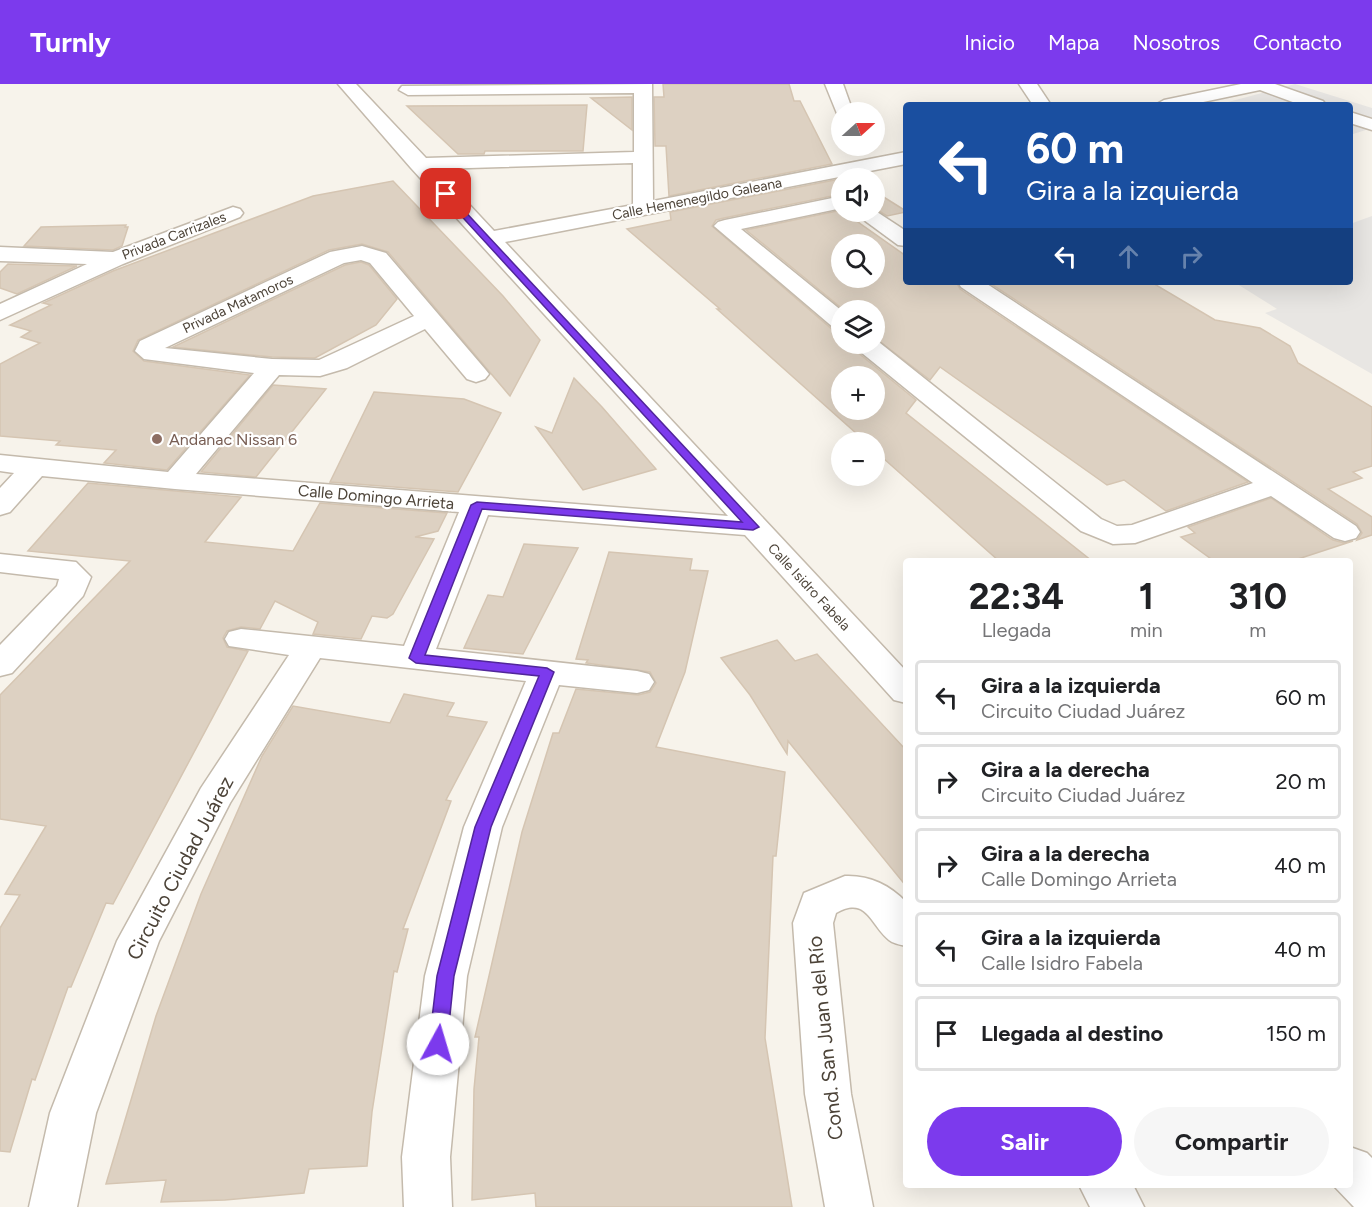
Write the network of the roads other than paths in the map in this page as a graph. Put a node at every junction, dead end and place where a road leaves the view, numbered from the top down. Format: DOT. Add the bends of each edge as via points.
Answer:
graph roads {
  1 [pos="347,84"];
  2 [pos="834,84"];
  3 [pos="1028,84"];
  4 [pos="1264,84"];
  5 [pos="643,86"];
  6 [pos="1222,88"];
  7 [pos="408,90"];
  8 [pos="840,102"];
  9 [pos="1040,102"];
  10 [pos="1174,102"];
  11 [pos="1309,102"];
  12 [pos="1353,118"];
  13 [pos="1372,125"];
  14 [pos="860,156"];
  15 [pos="642,157"];
  16 [pos="903,159"];
  17 [pos="418,164"];
  18 [pos="864,166"];
  19 [pos="814,177"];
  20 [pos="831,189"];
  21 [pos="831,204"];
  22 [pos="643,209"];
  23 [pos="233,213"];
  24 [pos="878,222"];
  25 [pos="903,238"];
  26 [pos="488,239"];
  27 [pos="0,255"];
  28 [pos="115,259"];
  29 [pos="974,285"];
  30 [pos="0,313"];
  31 [pos="831,314"];
  32 [pos="428,318"];
  33 [pos="879,354"];
  34 [pos="272,367"];
  35 [pos="476,374"];
  36 [pos="0,464"];
  37 [pos="33,467"];
  38 [pos="175,481"];
  39 [pos="1275,485"];
  40 [pos="477,505"];
  41 [pos="0,506"];
  42 [pos="753,527"];
  43 [pos="1346,532"];
  44 [pos="0,563"];
  45 [pos="241,639"];
  46 [pos="311,647"];
  47 [pos="416,658"];
  48 [pos="0,665"];
  49 [pos="547,672"];
  50 [pos="637,682"];
  51 [pos="903,689"];
  52 [pos="903,926"];
  53 [pos="1353,1172"];
  54 [pos="1105,1188"];
  55 [pos="1372,1192"];
  56 [pos="53,1207"];
  57 [pos="428,1207"];
  58 [pos="849,1207"];
  59 [pos="1120,1207"];
  1 -- 17 [label="street, Calle Isidro Fabela"];
  2 -- 8 [label="street"];
  3 -- 9 [label="street"];
  4 -- 6 [label="street"];
  4 -- 11 [label="street"];
  5 -- 7 [label="street"];
  5 -- 15 [label="street"];
  6 -- 10 [label="street"];
  12 -- 13 [label="street"];
  14 -- 18 [label="street"];
  15 -- 17 [label="street"];
  15 -- 22 [label="street"];
  16 -- 18 [label="street, Calle Hemenegildo Galeana"];
  17 -- 26 [label="street, Calle Isidro Fabela"];
  18 -- 19 [label="street, Calle Hemenegildo Galeana"];
  19 -- 20 [label="street"];
  19 -- 22 [label="street, Calle Hemenegildo Galeana"];
  21 -- 31 [label="street" via="725,226"];
  22 -- 26 [label="street, Calle Hemenegildo Galeana"];
  23 -- 28 [label="street, Privada Carrizales"];
  24 -- 25 [label="street"];
  26 -- 42 [label="street, Calle Isidro Fabela"];
  27 -- 28 [label="street, Privada Carrizales"];
  28 -- 30 [label="street, Privada Carrizales"];
  29 -- 39 [label="street"];
  32 -- 34 [label="street, Privada Matamoros" via="339,363 303,369"];
  32 -- 34 [label="street, Privada Matamoros" via="378,258 349,254 159,341 147,351"];
  32 -- 35 [label="street, Privada Matamoros"];
  33 -- 39 [label="street" via="1091,525 1113,535 1135,534"];
  34 -- 38 [label="street"];
  36 -- 37 [label="street, Calle Domingo Arrieta"];
  37 -- 38 [label="street, Calle Domingo Arrieta"];
  37 -- 41 [label="street"];
  38 -- 40 [label="street, Calle Domingo Arrieta"];
  39 -- 43 [label="street"];
  40 -- 42 [label="street, Calle Domingo Arrieta"];
  40 -- 47 [label="street"];
  42 -- 51 [label="street, Calle Isidro Fabela"];
  44 -- 48 [label="street" via="64,569 75,577 72,589"];
  45 -- 46 [label="street"];
  46 -- 47 [label="street"];
  46 -- 56 [label="street, Circuito Ciudad Juárez" via="214,798 138,941 73,1113"];
  47 -- 49 [label="street"];
  49 -- 50 [label="street"];
  49 -- 57 [label="street" via="483,827 446,976 426,1157"];
  52 -- 58 [label="street, Cond. San Juan del Río" via="887,906 862,891 837,891 818,904 813,923 828,1094"];
  53 -- 55 [label="street"];
  54 -- 59 [label="street"];
}
